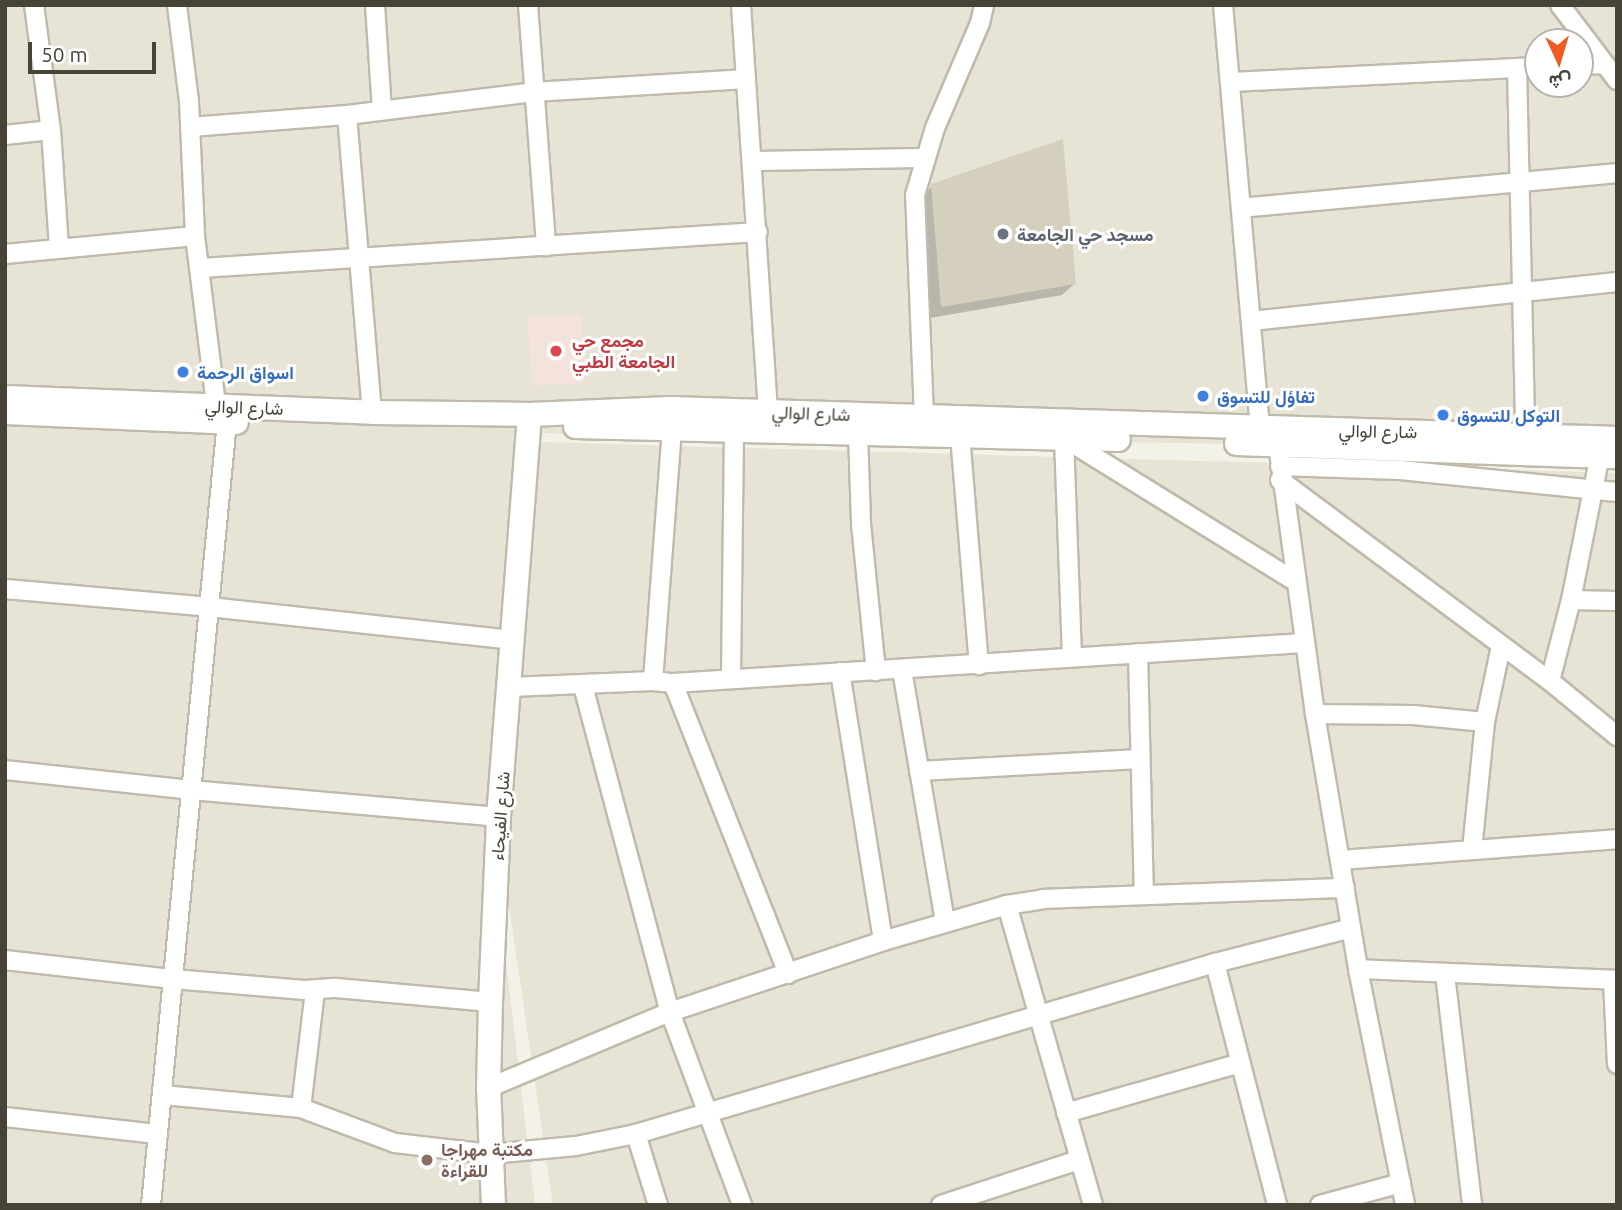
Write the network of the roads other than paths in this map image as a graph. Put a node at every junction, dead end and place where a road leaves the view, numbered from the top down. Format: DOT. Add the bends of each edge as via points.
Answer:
graph roads {
  1 [pos="34,5"];
  2 [pos="177,5"];
  3 [pos="375,5"];
  4 [pos="528,5"];
  5 [pos="740,5"];
  6 [pos="984,5"];
  7 [pos="1223,5"];
  8 [pos="1560,5"];
  9 [pos="1594,64"];
  10 [pos="1605,64"];
  11 [pos="1517,68"];
  12 [pos="1524,68"];
  13 [pos="746,79"];
  14 [pos="1617,80"];
  15 [pos="1230,82"];
  16 [pos="534,92"];
  17 [pos="382,110"];
  18 [pos="346,115"];
  19 [pos="190,127"];
  20 [pos="51,130"];
  21 [pos="5,135"];
  22 [pos="924,158"];
  23 [pos="752,161"];
  24 [pos="1617,173"];
  25 [pos="1519,181"];
  26 [pos="1241,208"];
  27 [pos="758,232"];
  28 [pos="195,236"];
  29 [pos="546,246"];
  30 [pos="59,247"];
  31 [pos="5,254"];
  32 [pos="359,259"];
  33 [pos="201,268"];
  34 [pos="1617,282"];
  35 [pos="1520,292"];
  36 [pos="1251,321"];
  37 [pos="5,397"];
  38 [pos="768,411"];
  39 [pos="5,412"];
  40 [pos="372,412"];
  41 [pos="221,414"];
  42 [pos="924,417"];
  43 [pos="529,421"];
  44 [pos="673,428"];
  45 [pos="1260,428"];
  46 [pos="734,430"];
  47 [pos="858,432"];
  48 [pos="1525,434"];
  49 [pos="960,435"];
  50 [pos="1064,438"];
  51 [pos="1617,438"];
  52 [pos="1608,455"];
  53 [pos="1279,463"];
  54 [pos="1593,490"];
  55 [pos="1617,492"];
  56 [pos="1295,581"];
  57 [pos="5,589"];
  58 [pos="1571,600"];
  59 [pos="1617,601"];
  60 [pos="209,607"];
  61 [pos="512,640"];
  62 [pos="1304,643"];
  63 [pos="1501,646"];
  64 [pos="1138,653"];
  65 [pos="1072,657"];
  66 [pos="979,665"];
  67 [pos="901,670"];
  68 [pos="840,671"];
  69 [pos="876,671"];
  70 [pos="731,677"];
  71 [pos="653,681"];
  72 [pos="1550,681"];
  73 [pos="673,683"];
  74 [pos="583,685"];
  75 [pos="511,687"];
  76 [pos="1315,714"];
  77 [pos="1485,722"];
  78 [pos="1617,736"];
  79 [pos="1140,759"];
  80 [pos="5,770"];
  81 [pos="919,771"];
  82 [pos="191,790"];
  83 [pos="498,817"];
  84 [pos="1617,839"];
  85 [pos="1472,850"];
  86 [pos="1340,860"];
  87 [pos="1345,888"];
  88 [pos="1144,895"];
  89 [pos="1007,905"];
  90 [pos="945,922"];
  91 [pos="1352,928"];
  92 [pos="883,941"];
  93 [pos="5,961"];
  94 [pos="1214,963"];
  95 [pos="1358,969"];
  96 [pos="788,974"];
  97 [pos="1445,974"];
  98 [pos="173,979"];
  99 [pos="1615,980"];
  100 [pos="315,990"];
  101 [pos="490,1002"];
  102 [pos="670,1012"];
  103 [pos="1037,1015"];
  104 [pos="1240,1063"];
  105 [pos="1617,1064"];
  106 [pos="488,1088"];
  107 [pos="163,1096"];
  108 [pos="301,1108"];
  109 [pos="706,1113"];
  110 [pos="1066,1113"];
  111 [pos="5,1117"];
  112 [pos="157,1134"];
  113 [pos="636,1134"];
  114 [pos="490,1154"];
  115 [pos="1079,1160"];
  116 [pos="1401,1183"];
  117 [pos="151,1205"];
  118 [pos="493,1205"];
  119 [pos="658,1205"];
  120 [pos="742,1205"];
  121 [pos="941,1205"];
  122 [pos="1093,1205"];
  123 [pos="1277,1205"];
  124 [pos="1320,1205"];
  125 [pos="1405,1205"];
  126 [pos="1472,1205"];
  1 -- 20 [label="street"];
  2 -- 19 [label="street"];
  3 -- 17 [label="street"];
  4 -- 16 [label="street"];
  5 -- 13 [label="street"];
  6 -- 22 [label="street"];
  7 -- 15 [label="street"];
  8 -- 10 [label="street"];
  9 -- 10 [label="street"];
  10 -- 14 [label="street"];
  11 -- 12 [label="street"];
  11 -- 15 [label="street"];
  11 -- 25 [label="street"];
  13 -- 16 [label="street"];
  13 -- 23 [label="street"];
  15 -- 26 [label="street"];
  16 -- 17 [label="street"];
  16 -- 29 [label="street"];
  17 -- 18 [label="street"];
  18 -- 19 [label="street"];
  18 -- 32 [label="street"];
  19 -- 28 [label="street"];
  20 -- 21 [label="street"];
  20 -- 30 [label="street"];
  22 -- 23 [label="street"];
  22 -- 42 [label="street" via="915,195"];
  23 -- 27 [label="street"];
  24 -- 25 [label="street"];
  25 -- 26 [label="street"];
  25 -- 35 [label="street"];
  26 -- 36 [label="street"];
  27 -- 29 [label="street"];
  27 -- 38 [label="street"];
  28 -- 30 [label="street"];
  28 -- 33 [label="street"];
  29 -- 32 [label="street"];
  30 -- 31 [label="street"];
  32 -- 33 [label="street"];
  32 -- 40 [label="street"];
  33 -- 41 [label="street"];
  34 -- 35 [label="street"];
  35 -- 36 [label="street"];
  35 -- 48 [label="street"];
  36 -- 45 [label="street"];
  37 -- 41 [label="street, شارع الوالي"];
  38 -- 42 [label="street, شارع الوالي"];
  38 -- 43 [label="street, شارع الوالي" via="670,408"];
  39 -- 41 [label="street, شارع الوالي"];
  40 -- 41 [label="street, شارع الوالي"];
  40 -- 43 [label="street, شارع الوالي"];
  41 -- 43 [label="street, شارع الوالي"];
  41 -- 60 [label="street"];
  42 -- 45 [label="street, شارع الوالي"];
  43 -- 44 [label="street, شارع الوالي"];
  43 -- 61 [label="street, شارع الفيحاء"];
  44 -- 46 [label="street, شارع الوالي"];
  44 -- 71 [label="street"];
  45 -- 48 [label="street, شارع الوالي"];
  46 -- 47 [label="street, شارع الوالي"];
  46 -- 70 [label="street"];
  47 -- 49 [label="street, شارع الوالي"];
  47 -- 69 [label="street"];
  48 -- 51 [label="street, شارع الوالي"];
  49 -- 50 [label="street, شارع الوالي"];
  49 -- 66 [label="street"];
  50 -- 53 [label="street, شارع الوالي"];
  50 -- 56 [label="street"];
  50 -- 65 [label="street"];
  52 -- 53 [label="street, شارع الوالي"];
  52 -- 54 [label="street"];
  53 -- 54 [label="street"];
  53 -- 56 [label="street"];
  53 -- 63 [label="street"];
  54 -- 55 [label="street"];
  54 -- 58 [label="street"];
  56 -- 62 [label="street"];
  57 -- 60 [label="street"];
  58 -- 59 [label="street"];
  58 -- 72 [label="street"];
  60 -- 61 [label="street"];
  60 -- 82 [label="street"];
  61 -- 75 [label="street, شارع الفيحاء"];
  62 -- 64 [label="street"];
  62 -- 76 [label="street"];
  63 -- 72 [label="street"];
  63 -- 77 [label="street"];
  64 -- 65 [label="street"];
  64 -- 79 [label="street"];
  65 -- 66 [label="street"];
  66 -- 67 [label="street"];
  67 -- 69 [label="street"];
  67 -- 81 [label="street"];
  68 -- 69 [label="street"];
  68 -- 70 [label="street"];
  68 -- 92 [label="street"];
  70 -- 73 [label="street"];
  71 -- 73 [label="street"];
  71 -- 74 [label="street"];
  72 -- 78 [label="street"];
  73 -- 96 [label="street"];
  74 -- 75 [label="street"];
  74 -- 102 [label="street"];
  75 -- 83 [label="street, شارع الفيحاء"];
  76 -- 77 [label="street" via="1413,715"];
  76 -- 86 [label="street"];
  77 -- 85 [label="street"];
  79 -- 81 [label="street"];
  79 -- 88 [label="street"];
  80 -- 82 [label="street"];
  81 -- 90 [label="street"];
  82 -- 83 [label="street"];
  82 -- 98 [label="street"];
  83 -- 101 [label="street, شارع الفيحاء"];
  84 -- 85 [label="street"];
  85 -- 86 [label="street"];
  86 -- 87 [label="street"];
  87 -- 88 [label="street"];
  87 -- 91 [label="street"];
  88 -- 89 [label="street"];
  89 -- 90 [label="street"];
  89 -- 103 [label="street"];
  90 -- 92 [label="street"];
  91 -- 94 [label="street"];
  91 -- 95 [label="street"];
  92 -- 96 [label="street"];
  93 -- 98 [label="street"];
  94 -- 103 [label="street"];
  94 -- 104 [label="street"];
  95 -- 97 [label="street"];
  95 -- 116 [label="street"];
  96 -- 102 [label="street"];
  97 -- 99 [label="street"];
  97 -- 126 [label="street"];
  98 -- 100 [label="street"];
  98 -- 107 [label="street"];
  99 -- 105 [label="street"];
  100 -- 101 [label="street"];
  100 -- 108 [label="street"];
  101 -- 106 [label="street, شارع الفيحاء"];
  102 -- 106 [label="street"];
  102 -- 109 [label="street"];
  103 -- 109 [label="street"];
  103 -- 110 [label="street"];
  104 -- 110 [label="street"];
  104 -- 123 [label="street"];
  106 -- 114 [label="street, شارع الفيحاء"];
  107 -- 108 [label="street"];
  107 -- 112 [label="street"];
  108 -- 114 [label="street" via="395,1143"];
  109 -- 113 [label="street"];
  109 -- 120 [label="street"];
  110 -- 115 [label="street"];
  111 -- 112 [label="street"];
  112 -- 117 [label="street"];
  113 -- 114 [label="street" via="563,1148"];
  113 -- 119 [label="street"];
  114 -- 118 [label="street, شارع الفيحاء"];
  115 -- 121 [label="street"];
  115 -- 122 [label="street"];
  116 -- 124 [label="street"];
  116 -- 125 [label="street"];
}
